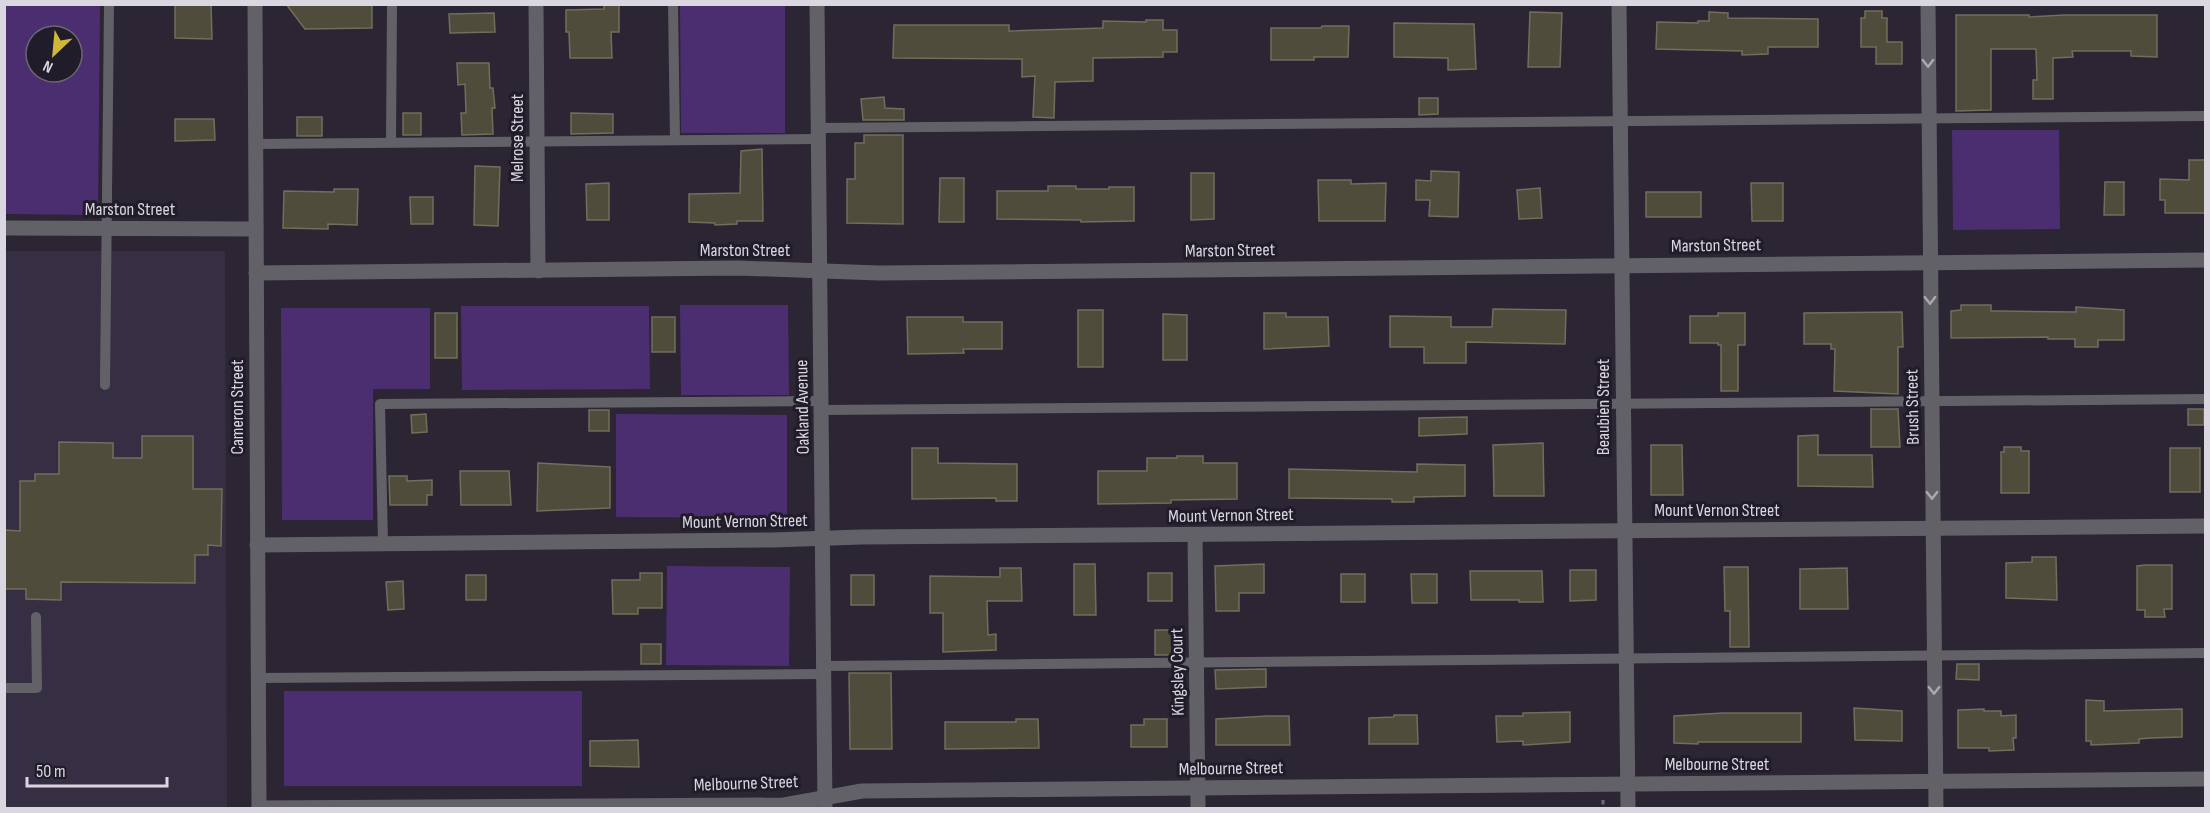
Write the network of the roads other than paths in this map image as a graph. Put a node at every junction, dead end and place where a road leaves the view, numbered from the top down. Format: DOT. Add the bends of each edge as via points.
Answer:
graph roads {
  1 [pos="109,4"];
  2 [pos="255,4"];
  3 [pos="393,4"];
  4 [pos="536,4"];
  5 [pos="674,4"];
  6 [pos="817,4"];
  7 [pos="1619,4"];
  8 [pos="1928,4"];
  9 [pos="2205,116"];
  10 [pos="1929,118"];
  11 [pos="1620,121"];
  12 [pos="818,134"];
  13 [pos="537,140"];
  14 [pos="675,140"];
  15 [pos="391,142"];
  16 [pos="255,144"];
  17 [pos="4,228"];
  18 [pos="105,229"];
  19 [pos="256,229"];
  20 [pos="2205,260"];
  21 [pos="1930,262"];
  22 [pos="1622,265"];
  23 [pos="820,270"];
  24 [pos="538,271"];
  25 [pos="256,273"];
  26 [pos="105,385"];
  27 [pos="2205,399"];
  28 [pos="1931,401"];
  29 [pos="1623,404"];
  30 [pos="821,405"];
  31 [pos="2205,526"];
  32 [pos="1933,528"];
  33 [pos="1624,531"];
  34 [pos="1195,535"];
  35 [pos="823,539"];
  36 [pos="383,544"];
  37 [pos="257,545"];
  38 [pos="36,617"];
  39 [pos="2205,653"];
  40 [pos="1934,655"];
  41 [pos="1625,658"];
  42 [pos="1196,663"];
  43 [pos="824,670"];
  44 [pos="258,678"];
  45 [pos="4,688"];
  46 [pos="2205,779"];
  47 [pos="1936,781"];
  48 [pos="1628,784"];
  49 [pos="1198,788"];
  50 [pos="825,803"];
  51 [pos="259,808"];
  52 [pos="1198,808"];
  53 [pos="1628,808"];
  54 [pos="1936,808"];
  1 -- 18 [label="lane"];
  2 -- 16 [label="street, Cameron Street"];
  3 -- 15 [label="lane"];
  4 -- 13 [label="street, Melrose Street"];
  5 -- 14 [label="lane"];
  6 -- 12 [label="street, Oakland Avenue"];
  7 -- 11 [label="street, Beaubien Street"];
  8 -- 10 [label="street, Brush Street, one-way"];
  9 -- 10 [label="lane"];
  10 -- 11 [label="lane"];
  10 -- 21 [label="street, Brush Street"];
  11 -- 12 [label="lane"];
  11 -- 22 [label="street, Beaubien Street"];
  12 -- 14 [label="lane"];
  12 -- 23 [label="street, Oakland Avenue"];
  13 -- 14 [label="lane"];
  13 -- 15 [label="lane"];
  13 -- 24 [label="street, Melrose Street"];
  15 -- 16 [label="lane"];
  16 -- 19 [label="street, Cameron Street"];
  17 -- 18 [label="street, Marston Street"];
  18 -- 19 [label="street, Marston Street"];
  18 -- 26 [label="lane"];
  19 -- 25 [label="street, Cameron Street"];
  20 -- 21 [label="street, Marston Street"];
  21 -- 22 [label="street, Marston Street"];
  21 -- 28 [label="street, Brush Street, one-way"];
  22 -- 23 [label="street, Marston Street" via="879,273"];
  22 -- 29 [label="street, Beaubien Street"];
  23 -- 24 [label="street, Marston Street"];
  23 -- 30 [label="street, Oakland Avenue"];
  24 -- 25 [label="street, Marston Street"];
  25 -- 37 [label="street, Cameron Street"];
  27 -- 28 [label="lane"];
  28 -- 29 [label="lane"];
  28 -- 32 [label="street, Brush Street, one-way"];
  29 -- 30 [label="lane"];
  29 -- 33 [label="street, Beaubien Street"];
  30 -- 35 [label="street, Oakland Avenue"];
  30 -- 36 [label="lane" via="380,404"];
  31 -- 32 [label="street, Mount Vernon Street"];
  32 -- 33 [label="street, Mount Vernon Street"];
  32 -- 40 [label="street, Brush Street"];
  33 -- 34 [label="street, Mount Vernon Street"];
  33 -- 41 [label="street, Beaubien Street"];
  34 -- 35 [label="street, Mount Vernon Street"];
  34 -- 42 [label="street, Kingsley Court"];
  35 -- 36 [label="street, Mount Vernon Street"];
  35 -- 43 [label="street, Oakland Avenue"];
  36 -- 37 [label="street, Mount Vernon Street"];
  37 -- 44 [label="street, Cameron Street"];
  38 -- 45 [label="lane" via="37,688"];
  39 -- 40 [label="lane"];
  40 -- 41 [label="lane"];
  40 -- 47 [label="street, Brush Street, one-way"];
  41 -- 42 [label="lane"];
  41 -- 48 [label="street, Beaubien Street"];
  42 -- 43 [label="lane"];
  42 -- 49 [label="street, Kingsley Court"];
  43 -- 44 [label="lane"];
  43 -- 50 [label="street, Oakland Avenue"];
  44 -- 51 [label="street, Cameron Street"];
  46 -- 47 [label="street, Melbourne Street"];
  47 -- 48 [label="street, Melbourne Street"];
  47 -- 54 [label="street, Brush Street"];
  48 -- 49 [label="street, Melbourne Street"];
  48 -- 53 [label="street, Beaubien Street"];
  49 -- 50 [label="street, Melbourne Street" via="862,791"];
  49 -- 52 [label="street, Kingsley Court"];
  50 -- 51 [label="street, Melbourne Street"];
}
